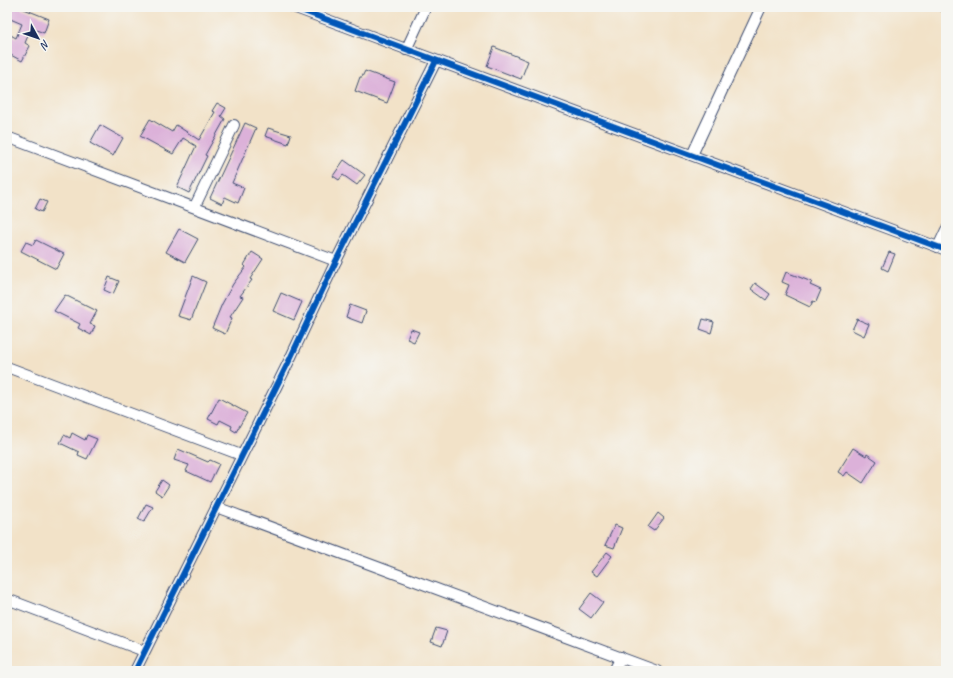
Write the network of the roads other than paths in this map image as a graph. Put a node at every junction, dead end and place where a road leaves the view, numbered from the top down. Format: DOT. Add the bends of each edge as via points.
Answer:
graph roads {
  1 [pos="293,7"];
  2 [pos="426,7"];
  3 [pos="761,7"];
  4 [pos="406,50"];
  5 [pos="436,61"];
  6 [pos="234,125"];
  7 [pos="7,137"];
  8 [pos="692,155"];
  9 [pos="195,206"];
  10 [pos="946,230"];
  11 [pos="942,249"];
  12 [pos="336,261"];
  13 [pos="7,367"];
  14 [pos="241,455"];
  15 [pos="216,508"];
  16 [pos="7,599"];
  17 [pos="144,650"];
  18 [pos="621,657"];
  19 [pos="135,671"];
  20 [pos="614,671"];
  21 [pos="657,671"];
  1 -- 4 [label="street"];
  2 -- 4 [label="street"];
  3 -- 8 [label="street"];
  4 -- 5 [label="street"];
  5 -- 8 [label="street"];
  5 -- 12 [label="street"];
  6 -- 9 [label="street"];
  7 -- 9 [label="street"];
  8 -- 11 [label="street"];
  9 -- 12 [label="street"];
  10 -- 11 [label="street"];
  12 -- 14 [label="street"];
  13 -- 14 [label="street"];
  14 -- 15 [label="street"];
  15 -- 17 [label="street"];
  15 -- 18 [label="street"];
  16 -- 17 [label="street"];
  17 -- 19 [label="street"];
  18 -- 20 [label="street"];
  18 -- 21 [label="street"];
}
